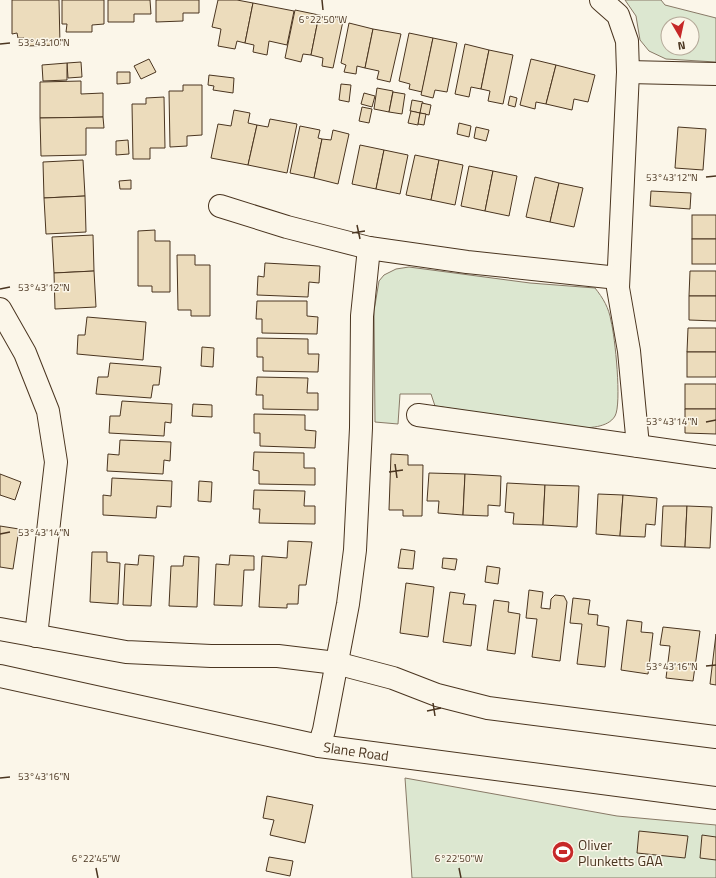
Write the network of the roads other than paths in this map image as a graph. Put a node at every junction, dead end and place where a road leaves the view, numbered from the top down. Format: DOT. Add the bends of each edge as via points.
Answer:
graph roads {
  1 [pos="601,0"];
  2 [pos="628,72"];
  3 [pos="716,74"];
  4 [pos="220,206"];
  5 [pos="369,248"];
  6 [pos="618,278"];
  7 [pos="1,312"];
  8 [pos="418,415"];
  9 [pos="638,446"];
  10 [pos="716,458"];
  11 [pos="0,629"];
  12 [pos="36,636"];
  13 [pos="336,662"];
  14 [pos="0,676"];
  15 [pos="716,737"];
  16 [pos="319,746"];
  17 [pos="716,798"];
  1 -- 2 [label="street" via="618,15 627,41"];
  2 -- 3 [label="street"];
  2 -- 6 [label="street"];
  4 -- 5 [label="street"];
  5 -- 6 [label="street" via="467,262"];
  5 -- 13 [label="street" via="362,316 361,428 355,550 348,604"];
  6 -- 9 [label="street"];
  7 -- 12 [label="street" via="25,353 48,411 56,462"];
  8 -- 9 [label="street"];
  9 -- 10 [label="street"];
  11 -- 12 [label="street"];
  12 -- 13 [label="street" via="126,652 278,656"];
  13 -- 15 [label="street" via="393,678 437,695 488,708"];
  13 -- 16 [label="street"];
  14 -- 16 [label="street, Slane Road"];
  16 -- 17 [label="street, Slane Road"];
}
